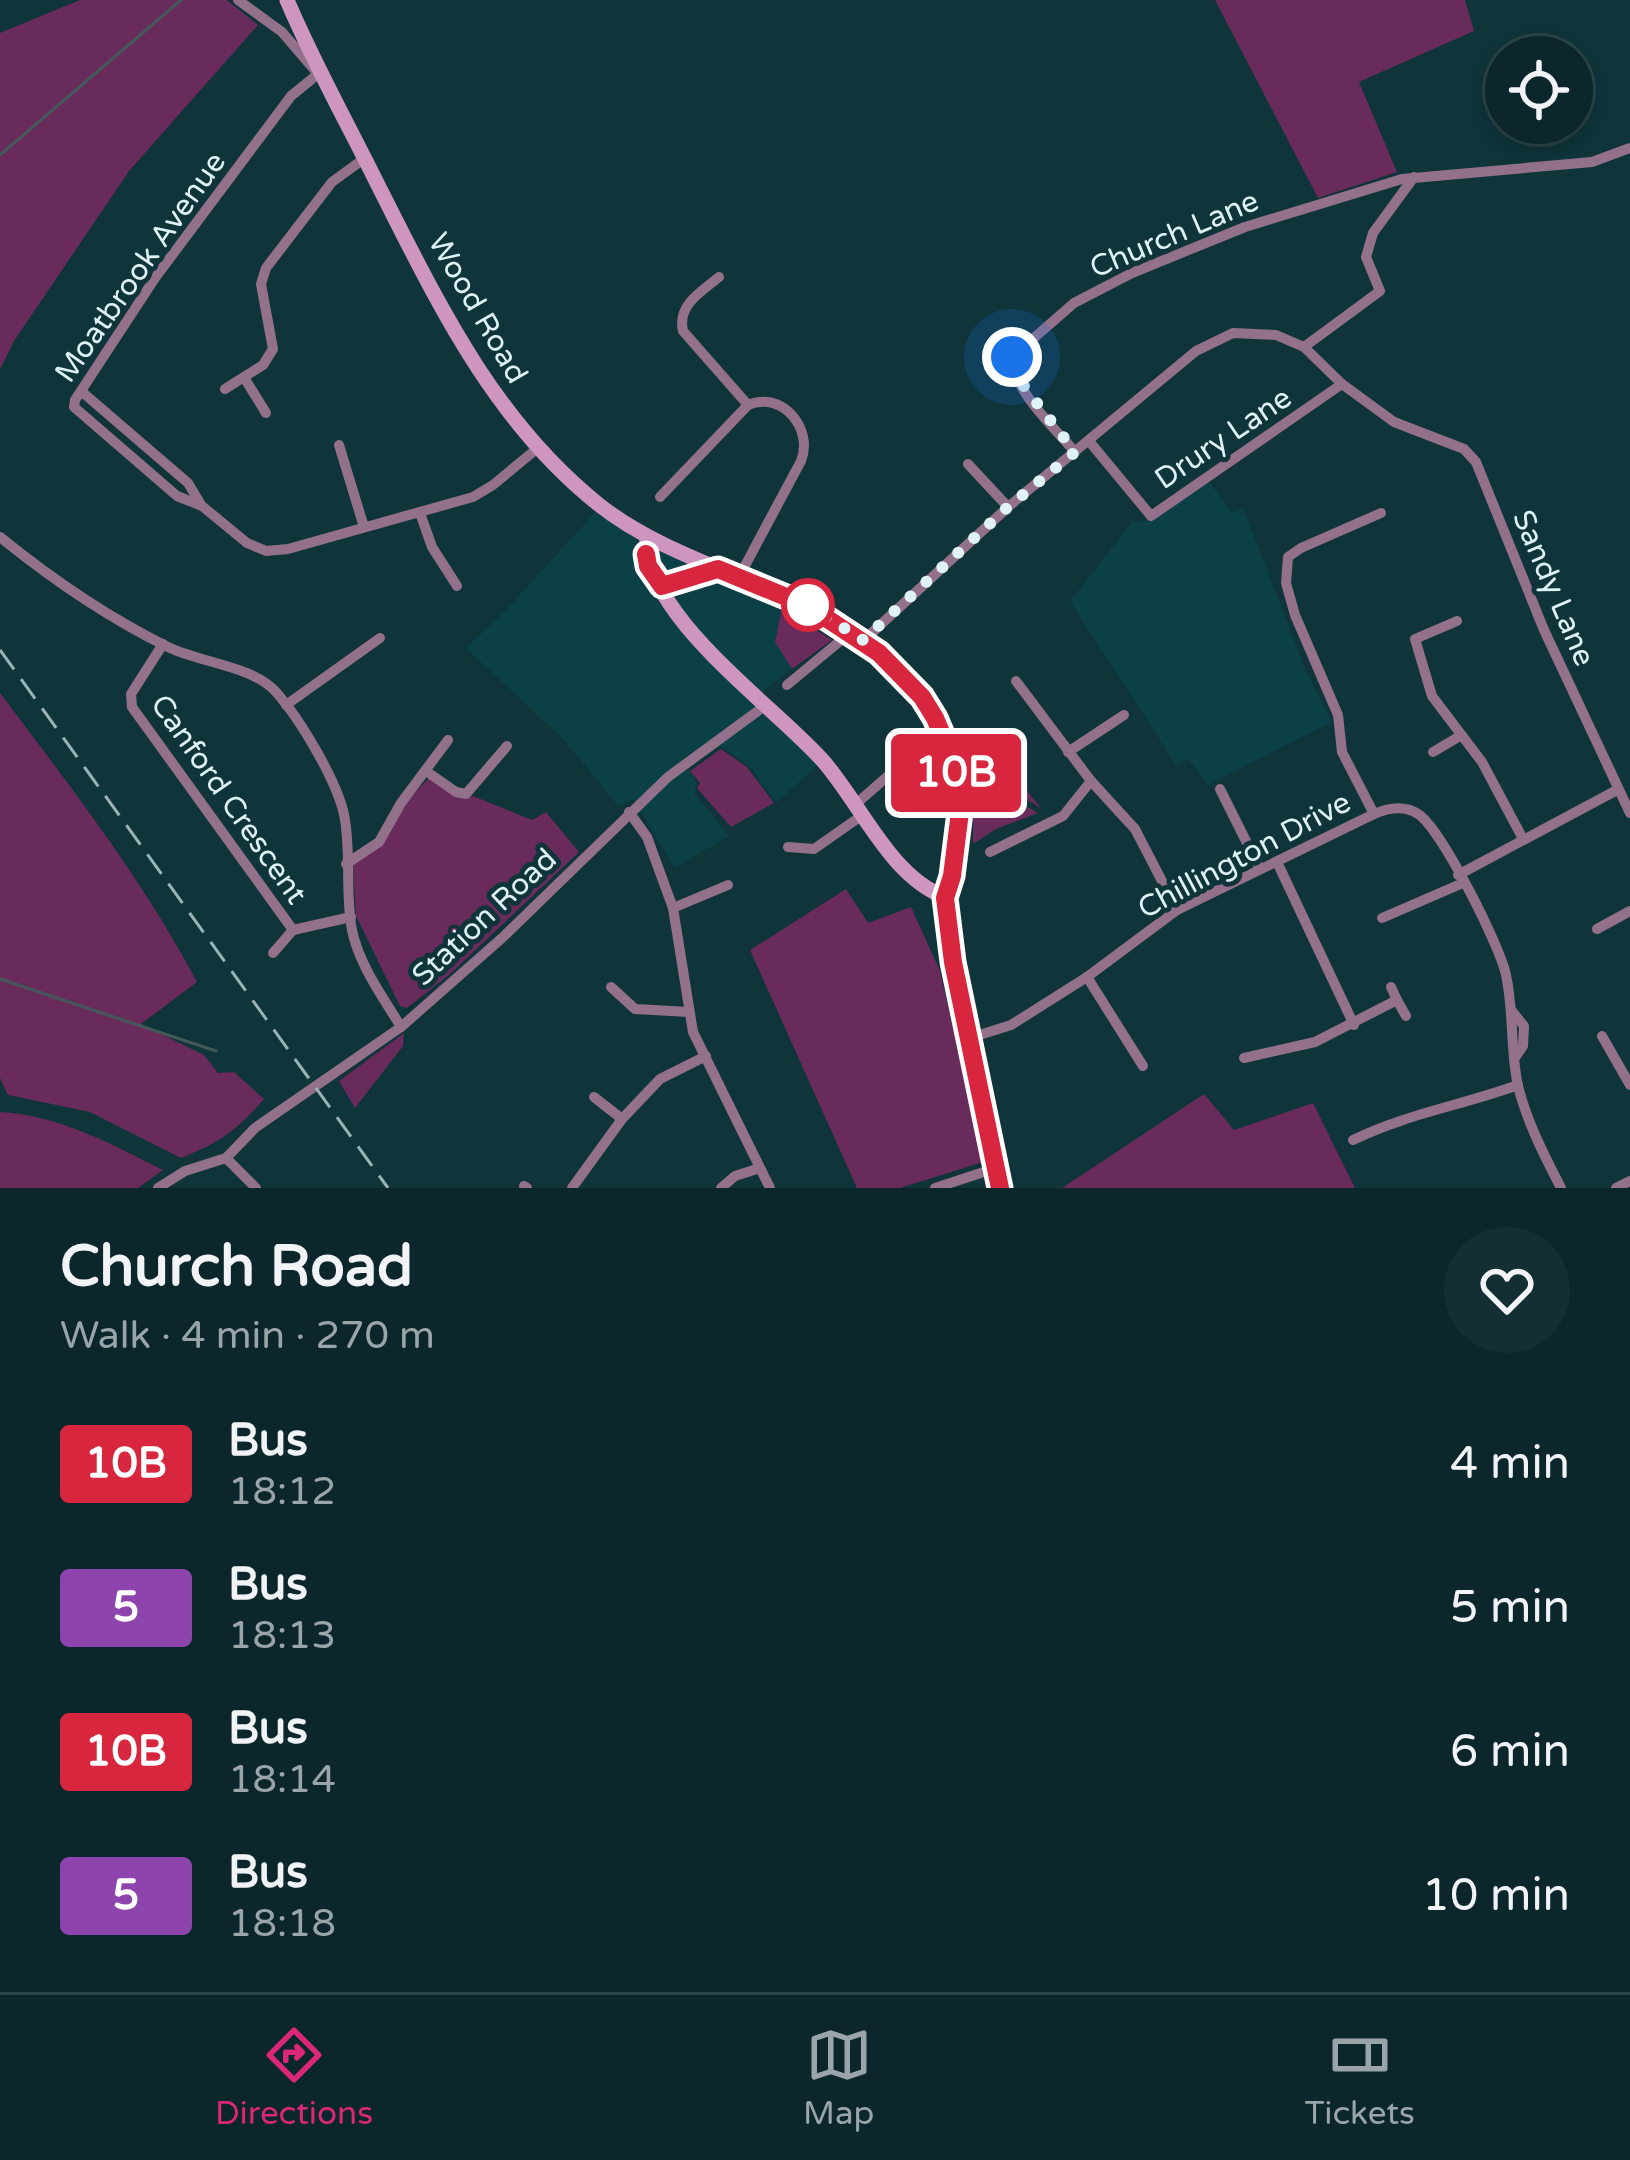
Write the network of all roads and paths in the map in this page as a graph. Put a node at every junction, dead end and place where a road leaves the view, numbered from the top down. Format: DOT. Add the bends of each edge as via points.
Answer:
graph roads {
  1 [pos="238,0"];
  2 [pos="287,0"];
  3 [pos="318,74"];
  4 [pos="1630,148"];
  5 [pos="364,158"];
  6 [pos="1414,177"];
  7 [pos="719,277"];
  8 [pos="1304,347"];
  9 [pos="245,379"];
  10 [pos="1342,384"];
  11 [pos="225,389"];
  12 [pos="748,405"];
  13 [pos="266,413"];
  14 [pos="1089,441"];
  15 [pos="339,445"];
  16 [pos="538,447"];
  17 [pos="1075,452"];
  18 [pos="968,464"];
  19 [pos="660,497"];
  20 [pos="1008,507"];
  21 [pos="420,513"];
  22 [pos="1382,513"];
  23 [pos="364,527"];
  24 [pos="647,536"];
  25 [pos="0,537"];
  26 [pos="740,577"];
  27 [pos="457,586"];
  28 [pos="1457,620"];
  29 [pos="857,636"];
  30 [pos="380,638"];
  31 [pos="163,644"];
  32 [pos="1016,681"];
  33 [pos="787,685"];
  34 [pos="768,704"];
  35 [pos="286,705"];
  36 [pos="1124,715"];
  37 [pos="1460,736"];
  38 [pos="448,740"];
  39 [pos="507,746"];
  40 [pos="927,752"];
  41 [pos="1068,752"];
  42 [pos="1433,752"];
  43 [pos="426,771"];
  44 [pos="1091,781"];
  45 [pos="1220,789"];
  46 [pos="1617,790"];
  47 [pos="861,808"];
  48 [pos="629,812"];
  49 [pos="1630,813"];
  50 [pos="1374,814"];
  51 [pos="1523,838"];
  52 [pos="788,847"];
  53 [pos="990,852"];
  54 [pos="1277,862"];
  55 [pos="346,865"];
  56 [pos="1261,869"];
  57 [pos="1461,879"];
  58 [pos="728,885"];
  59 [pos="945,898"];
  60 [pos="673,908"];
  61 [pos="1177,910"];
  62 [pos="1630,911"];
  63 [pos="350,917"];
  64 [pos="1382,918"];
  65 [pos="1598,929"];
  66 [pos="292,930"];
  67 [pos="273,953"];
  68 [pos="1087,977"];
  69 [pos="611,987"];
  70 [pos="1391,987"];
  71 [pos="1397,1000"];
  72 [pos="689,1012"];
  73 [pos="1406,1016"];
  74 [pos="1354,1024"];
  75 [pos="401,1028"];
  76 [pos="1602,1036"];
  77 [pos="970,1038"];
  78 [pos="1623,1043"];
  79 [pos="1610,1050"];
  80 [pos="706,1056"];
  81 [pos="1253,1059"];
  82 [pos="1143,1066"];
  83 [pos="1518,1085"];
  84 [pos="1630,1085"];
  85 [pos="594,1097"];
  86 [pos="622,1120"];
  87 [pos="1353,1141"];
  88 [pos="226,1158"];
  89 [pos="760,1168"];
  90 [pos="996,1168"];
  91 [pos="1630,1181"];
  92 [pos="158,1188"];
  93 [pos="256,1188"];
  94 [pos="572,1188"];
  95 [pos="721,1188"];
  96 [pos="770,1188"];
  97 [pos="935,1188"];
  98 [pos="1000,1188"];
  99 [pos="1561,1188"];
  100 [pos="1616,1188"];
  1 -- 3 [label="street" via="282,32"];
  2 -- 3 [label="street, Wood Road"];
  3 -- 5 [label="street, Wood Road"];
  3 -- 23 [label="street, Moatbrook Avenue" via="267,127 73,404 177,496 266,550"];
  4 -- 6 [label="street" via="1592,162"];
  5 -- 9 [label="street" via="332,182 266,268 261,284 273,349"];
  5 -- 16 [label="street, Wood Road" via="459,342"];
  6 -- 8 [label="street" via="1372,233 1366,257 1380,291"];
  6 -- 17 [label="street, Church Lane" via="1245,227 1074,303 1012,365"];
  7 -- 12 [label="street" via="685,307 681,322"];
  8 -- 10 [label="street"];
  8 -- 14 [label="street" via="1276,335 1233,333 1196,351"];
  9 -- 11 [label="street"];
  9 -- 13 [label="street"];
  10 -- 14 [label="street, Drury Lane" via="1150,516"];
  10 -- 46 [label="street, Sandy Lane" via="1394,422 1464,449 1476,462"];
  12 -- 19 [label="street"];
  12 -- 26 [label="street" via="777,403 806,442"];
  14 -- 17 [label="street"];
  15 -- 23 [label="street"];
  16 -- 21 [label="street, Moatbrook Avenue" via="482,493"];
  16 -- 24 [label="street, Wood Road" via="597,503"];
  17 -- 20 [label="street"];
  18 -- 20 [label="street"];
  20 -- 29 [label="street"];
  21 -- 23 [label="street, Moatbrook Avenue"];
  21 -- 27 [label="street"];
  22 -- 50 [label="street" via="1301,548 1288,557 1286,572 1305,643 1338,715 1342,752"];
  24 -- 26 [label="street, Wood Road"];
  24 -- 34 [label="street" via="648,566 698,640"];
  25 -- 31 [label="street" via="72,594"];
  26 -- 29 [label="street, Wood Road"];
  28 -- 37 [label="street" via="1415,638 1432,696"];
  29 -- 33 [label="street"];
  29 -- 59 [label="street, Wood Road" via="922,697 955,765 961,804"];
  30 -- 35 [label="street"];
  31 -- 35 [label="street" via="253,675"];
  31 -- 66 [label="street, Canford Crescent" via="131,694 132,706"];
  32 -- 41 [label="street"];
  34 -- 47 [label="street"];
  34 -- 48 [label="street, Station Road"];
  35 -- 55 [label="street" via="340,801"];
  36 -- 41 [label="street"];
  37 -- 42 [label="street"];
  37 -- 51 [label="street"];
  38 -- 43 [label="street"];
  39 -- 43 [label="street" via="466,794"];
  40 -- 47 [label="street" via="890,775"];
  41 -- 44 [label="street"];
  43 -- 55 [label="street" via="379,842"];
  44 -- 53 [label="street" via="1063,816"];
  44 -- 61 [label="street" via="1135,829"];
  45 -- 56 [label="street"];
  46 -- 49 [label="street, Sandy Lane"];
  46 -- 51 [label="street"];
  47 -- 52 [label="street" via="814,849"];
  47 -- 59 [label="street" via="912,880"];
  48 -- 60 [label="street"];
  48 -- 75 [label="street, Station Road"];
  50 -- 54 [label="street, Chillington Drive"];
  50 -- 57 [label="street, Chillington Drive" via="1395,808 1421,815"];
  51 -- 57 [label="street"];
  54 -- 56 [label="street, Chillington Drive"];
  54 -- 74 [label="street"];
  55 -- 63 [label="street"];
  56 -- 61 [label="street, Chillington Drive"];
  57 -- 64 [label="street"];
  57 -- 83 [label="street, Chillington Drive" via="1500,956"];
  58 -- 60 [label="street"];
  59 -- 77 [label="street, Wood Road"];
  60 -- 72 [label="street"];
  61 -- 68 [label="street, Chillington Drive"];
  62 -- 65 [label="street"];
  63 -- 66 [label="street, Canford Crescent"];
  63 -- 75 [label="street" via="360,955"];
  66 -- 67 [label="street"];
  68 -- 77 [label="street, Chillington Drive" via="1011,1025"];
  68 -- 82 [label="street"];
  69 -- 72 [label="street" via="635,1010"];
  70 -- 71 [label="street"];
  71 -- 73 [label="street"];
  71 -- 74 [label="street"];
  72 -- 80 [label="street"];
  74 -- 81 [label="street"];
  75 -- 88 [label="street, Station Road" via="255,1128"];
  76 -- 79 [label="street"];
  77 -- 90 [label="street, Wood Road"];
  78 -- 79 [label="street"];
  79 -- 84 [label="street"];
  80 -- 86 [label="street" via="660,1079"];
  80 -- 89 [label="street"];
  83 -- 87 [label="street"];
  83 -- 99 [label="street, Chillington Drive"];
  85 -- 86 [label="street"];
  86 -- 94 [label="street"];
  88 -- 92 [label="street"];
  88 -- 93 [label="street"];
  89 -- 95 [label="street"];
  89 -- 96 [label="street"];
  90 -- 97 [label="street"];
  90 -- 98 [label="street, Wood Road"];
  91 -- 100 [label="street"];
}
